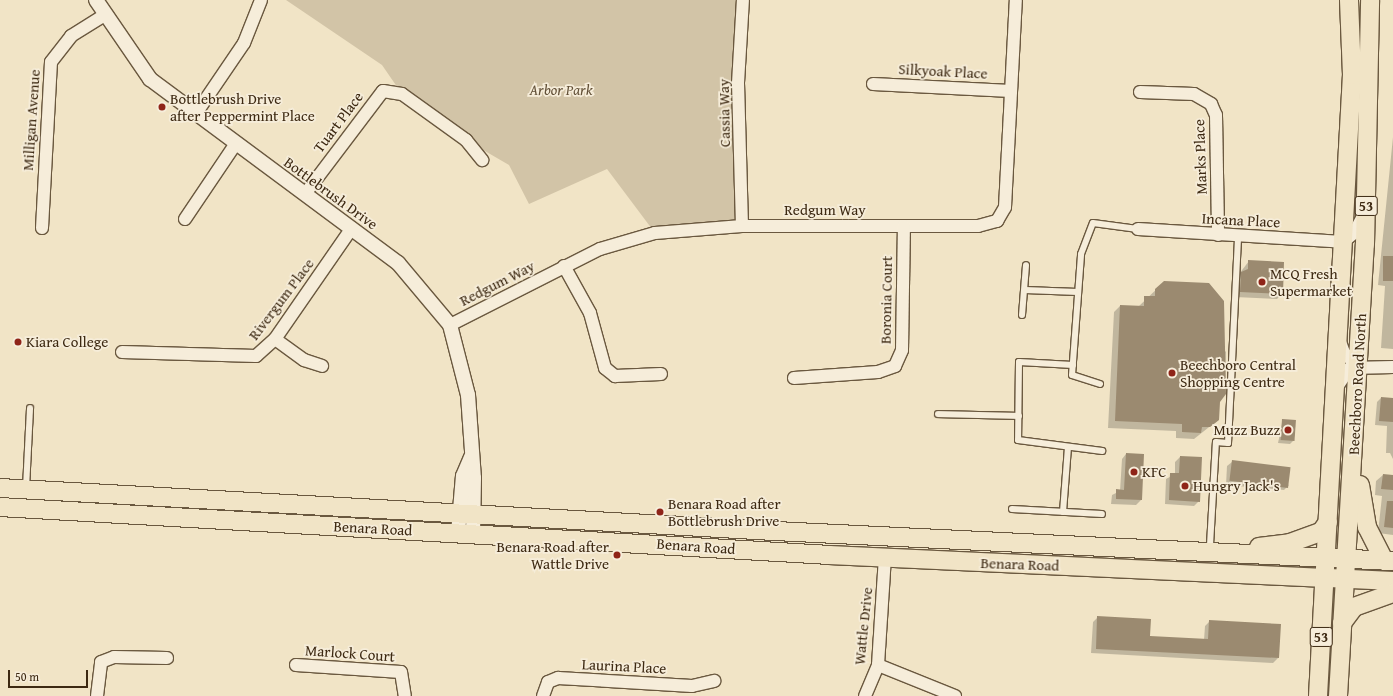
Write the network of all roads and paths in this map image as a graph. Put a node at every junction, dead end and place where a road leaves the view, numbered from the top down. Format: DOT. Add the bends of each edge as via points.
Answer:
graph roads {
  1 [pos="96,0"];
  2 [pos="261,0"];
  3 [pos="743,0"];
  4 [pos="1016,0"];
  5 [pos="1349,0"];
  6 [pos="1370,0"];
  7 [pos="104,15"];
  8 [pos="873,84"];
  9 [pos="1011,91"];
  10 [pos="1140,92"];
  11 [pos="195,115"];
  12 [pos="235,145"];
  13 [pos="482,160"];
  14 [pos="305,194"];
  15 [pos="1366,210"];
  16 [pos="185,219"];
  17 [pos="742,226"];
  18 [pos="904,226"];
  19 [pos="42,228"];
  20 [pos="352,228"];
  21 [pos="1138,229"];
  22 [pos="1218,235"];
  23 [pos="1238,236"];
  24 [pos="1343,242"];
  25 [pos="1026,265"];
  26 [pos="564,266"];
  27 [pos="1363,267"];
  28 [pos="1025,290"];
  29 [pos="1078,292"];
  30 [pos="1022,315"];
  31 [pos="450,325"];
  32 [pos="1338,338"];
  33 [pos="275,339"];
  34 [pos="122,352"];
  35 [pos="1073,365"];
  36 [pos="1357,365"];
  37 [pos="322,366"];
  38 [pos="1393,367"];
  39 [pos="661,374"];
  40 [pos="794,378"];
  41 [pos="1100,384"];
  42 [pos="1335,390"];
  43 [pos="30,408"];
  44 [pos="1355,413"];
  45 [pos="938,414"];
  46 [pos="1019,416"];
  47 [pos="1068,447"];
  48 [pos="1102,451"];
  49 [pos="0,488"];
  50 [pos="25,499"];
  51 [pos="210,499"];
  52 [pos="0,507"];
  53 [pos="1012,509"];
  54 [pos="1064,512"];
  55 [pos="1102,514"];
  56 [pos="466,515"];
  57 [pos="210,519"];
  58 [pos="1328,522"];
  59 [pos="668,526"];
  60 [pos="466,533"];
  61 [pos="886,537"];
  62 [pos="667,544"];
  63 [pos="1210,549"];
  64 [pos="1114,557"];
  65 [pos="885,558"];
  66 [pos="1326,558"];
  67 [pos="1346,559"];
  68 [pos="1388,561"];
  69 [pos="1192,572"];
  70 [pos="1324,579"];
  71 [pos="1345,580"];
  72 [pos="1393,581"];
  73 [pos="1393,592"];
  74 [pos="1342,622"];
  75 [pos="167,658"];
  76 [pos="296,665"];
  77 [pos="878,665"];
  78 [pos="714,681"];
  79 [pos="97,696"];
  80 [pos="405,696"];
  81 [pos="543,696"];
  82 [pos="865,696"];
  83 [pos="954,696"];
  84 [pos="1318,696"];
  85 [pos="1338,696"];
  1 -- 7 [label="street, Bottlebrush Drive"];
  2 -- 11 [label="street" via="244,43"];
  3 -- 17 [label="street, Cassia Way" via="738,83"];
  4 -- 9 [label="street, Redgum Way"];
  5 -- 24 [label="main road, Beechboro Road North / 53" via="1352,75"];
  6 -- 15 [label="main road, Beechboro Road North / 53"];
  7 -- 11 [label="street, Bottlebrush Drive" via="150,79"];
  7 -- 19 [label="street, Milligan Avenue" via="71,36 51,62"];
  8 -- 9 [label="street, Silkyoak Place"];
  9 -- 18 [label="street, Redgum Way" via="1003,214 988,226"];
  10 -- 22 [label="street, Marks Place" via="1194,94 1211,104 1216,115"];
  11 -- 12 [label="street, Bottlebrush Drive"];
  12 -- 14 [label="street, Bottlebrush Drive"];
  12 -- 16 [label="street"];
  13 -- 14 [label="street, Tuart Place" via="466,140 402,94 383,91"];
  14 -- 20 [label="street, Bottlebrush Drive"];
  15 -- 24 [label="street" via="1354,233"];
  15 -- 27 [label="main road, Beechboro Road North / 53"];
  17 -- 18 [label="street, Redgum Way"];
  17 -- 26 [label="street, Redgum Way" via="686,228 643,236 600,249"];
  18 -- 40 [label="street, Boronia Court" via="902,350 894,366 878,372"];
  20 -- 31 [label="street, Bottlebrush Drive" via="398,263"];
  20 -- 33 [label="street, Rivergum Place"];
  21 -- 22 [label="street, Incana Place"];
  21 -- 29 [label="lane" via="1093,223 1081,254"];
  22 -- 23 [label="street, Incana Place"];
  23 -- 24 [label="street, Incana Place"];
  23 -- 63 [label="lane" via="1228,443 1216,442"];
  24 -- 27 [label="street" via="1355,251"];
  24 -- 32 [label="main road, Beechboro Road North / 53"];
  25 -- 28 [label="lane"];
  26 -- 31 [label="street, Redgum Way"];
  26 -- 39 [label="street" via="590,313 604,368 616,376"];
  27 -- 36 [label="main road, Beechboro Road North / 53"];
  28 -- 29 [label="lane"];
  28 -- 30 [label="lane"];
  29 -- 35 [label="lane"];
  31 -- 56 [label="street, Bottlebrush Drive" via="466,379 471,457 463,476"];
  32 -- 36 [label="street" via="1344,353"];
  32 -- 42 [label="main road, Beechboro Road North / 53"];
  33 -- 34 [label="street, Rivergum Place" via="264,351 247,358"];
  33 -- 37 [label="street" via="304,360"];
  35 -- 41 [label="lane" via="1072,375"];
  35 -- 46 [label="lane" via="1019,362"];
  36 -- 38 [label="street"];
  36 -- 42 [label="street" via="1345,373"];
  36 -- 44 [label="main road, Beechboro Road North / 53"];
  42 -- 58 [label="main road, Beechboro Road North / 53"];
  43 -- 50 [label="lane"];
  44 -- 67 [label="main road, Beechboro Road North / 53"];
  44 -- 68 [label="main road" via="1360,441 1360,498 1367,527"];
  45 -- 46 [label="lane"];
  46 -- 47 [label="lane" via="1018,440"];
  47 -- 48 [label="lane"];
  47 -- 54 [label="lane"];
  49 -- 50 [label="main road, Benara Road"];
  50 -- 51 [label="main road, Benara Road"];
  50 -- 52 [label="main road, Benara Road"];
  50 -- 57 [label="main road, Benara Road"];
  51 -- 56 [label="main road, Benara Road"];
  51 -- 57 [label="main road"];
  53 -- 54 [label="lane"];
  54 -- 55 [label="lane"];
  56 -- 59 [label="main road, Benara Road"];
  56 -- 60 [label="street, Bottlebrush Drive"];
  57 -- 60 [label="main road, Benara Road"];
  58 -- 63 [label="main road" via="1321,532 1290,543"];
  58 -- 66 [label="main road, Beechboro Road North / 53"];
  59 -- 61 [label="main road, Benara Road"];
  59 -- 62 [label="main road"];
  60 -- 62 [label="main road, Benara Road"];
  61 -- 64 [label="main road, Benara Road"];
  61 -- 65 [label="main road"];
  62 -- 65 [label="main road, Benara Road"];
  63 -- 64 [label="main road" via="1176,543"];
  63 -- 66 [label="main road"];
  63 -- 69 [label="main road" via="1204,565"];
  64 -- 65 [label="main road, Benara Road"];
  64 -- 69 [label="main road, Benara Road"];
  65 -- 77 [label="street, Wattle Drive"];
  66 -- 67 [label="main road"];
  66 -- 70 [label="main road, Beechboro Road North / 53"];
  67 -- 68 [label="main road"];
  67 -- 71 [label="main road, Beechboro Road North / 53"];
  69 -- 70 [label="main road, Benara Road"];
  70 -- 71 [label="main road, Benara Road"];
  70 -- 84 [label="main road, Beechboro Road North / 53"];
  71 -- 72 [label="main road, Benara Road"];
  71 -- 74 [label="main road, Beechboro Road North / 53"];
  73 -- 74 [label="main road" via="1354,607"];
  74 -- 85 [label="main road, Beechboro Road North / 53"];
  75 -- 79 [label="street" via="114,657 101,662"];
  76 -- 80 [label="street, Marlock Court" via="401,672"];
  77 -- 82 [label="street, Wattle Drive"];
  77 -- 83 [label="street"];
  78 -- 81 [label="street, Laurina Place" via="692,686 558,678 548,682"];
}
